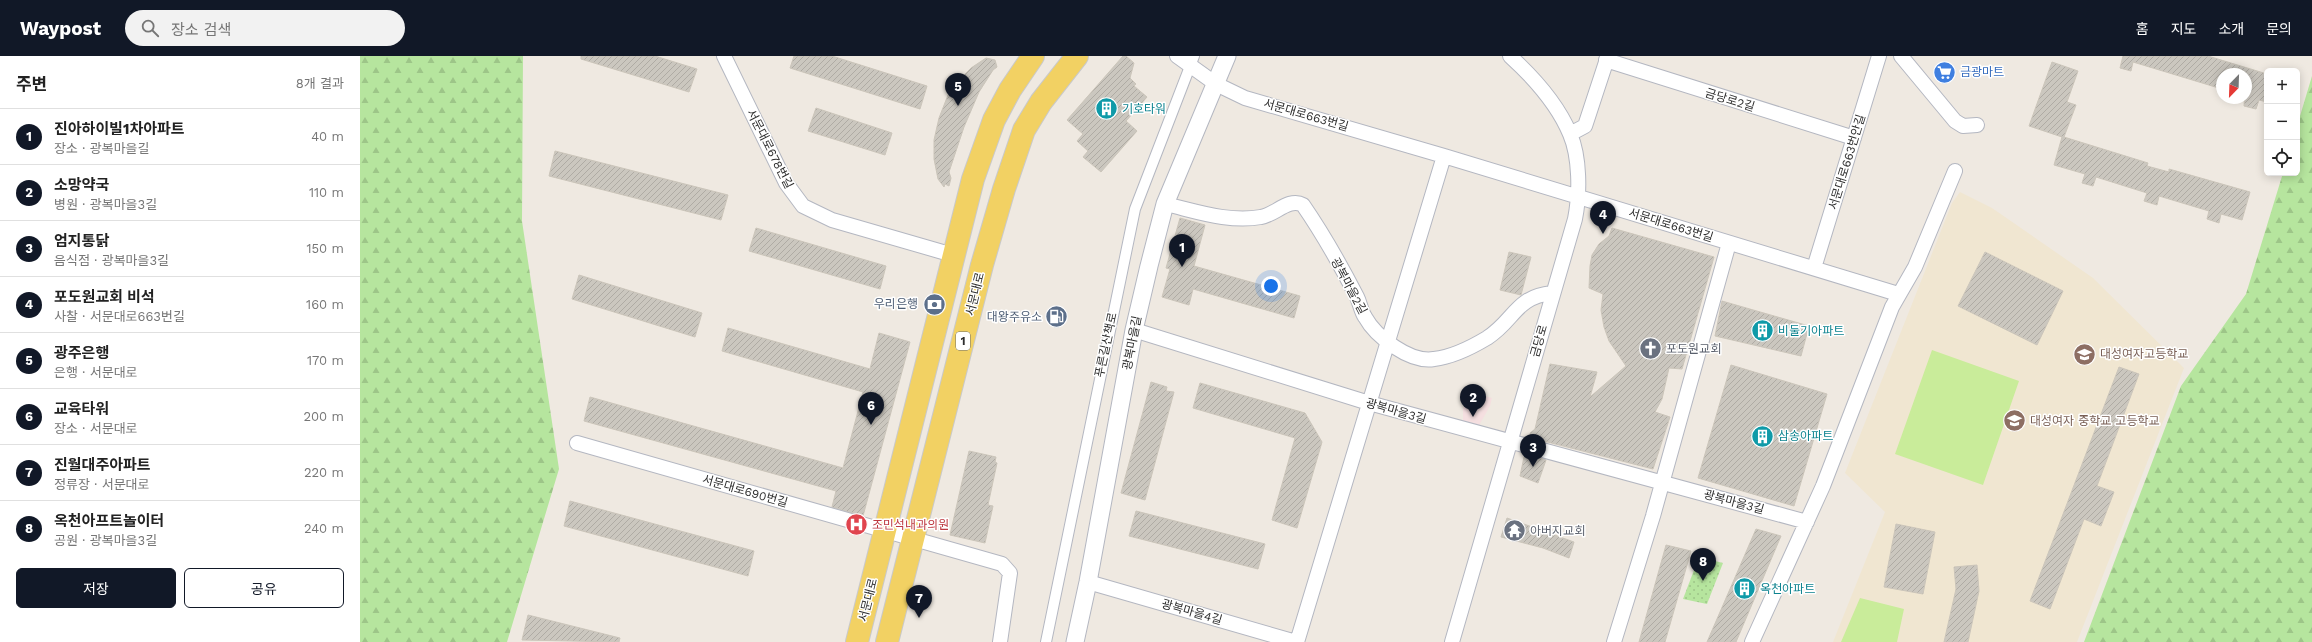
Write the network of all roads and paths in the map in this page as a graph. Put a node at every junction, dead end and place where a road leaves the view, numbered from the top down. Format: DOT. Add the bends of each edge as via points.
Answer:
graph roads {
  1 [pos="724,56"];
  2 [pos="1033,56"];
  3 [pos="1077,56"];
  4 [pos="1177,56"];
  5 [pos="1227,56"];
  6 [pos="1510,56"];
  7 [pos="1879,56"];
  8 [pos="1901,56"];
  9 [pos="1607,58"];
  10 [pos="1191,60"];
  11 [pos="1216,84"];
  12 [pos="1977,126"];
  13 [pos="1570,134"];
  14 [pos="1854,138"];
  15 [pos="1444,156"];
  16 [pos="1955,171"];
  17 [pos="1580,197"];
  18 [pos="1166,204"];
  19 [pos="1729,244"];
  20 [pos="953,255"];
  21 [pos="1814,268"];
  22 [pos="1552,293"];
  23 [pos="1898,294"];
  24 [pos="1134,330"];
  25 [pos="1387,343"];
  26 [pos="1369,403"];
  27 [pos="1510,442"];
  28 [pos="577,443"];
  29 [pos="1662,482"];
  30 [pos="1807,522"];
  31 [pos="885,531"];
  32 [pos="913,539"];
  33 [pos="1088,582"];
  34 [pos="857,642"];
  35 [pos="887,642"];
  36 [pos="1000,642"];
  37 [pos="1046,642"];
  38 [pos="1075,642"];
  39 [pos="1296,642"];
  40 [pos="1452,642"];
  41 [pos="1614,642"];
  42 [pos="1752,642"];
  1 -- 20 [label="street, 서문대로678번길" via="786,183 803,206 839,223"];
  2 -- 20 [label="main road, 서문대로" via="994,120 973,179"];
  3 -- 32 [label="main road, 서문대로 / 1" via="1041,102 1024,130 1015,156 982,266"];
  4 -- 10 [label="street, 서문대로663번길"];
  5 -- 11 [label="street, 광복마을길"];
  6 -- 13 [label="street, 금당로" via="1535,81"];
  7 -- 14 [label="street, 서문대로663번안길"];
  8 -- 12 [label="street" via="1955,120 1963,126"];
  9 -- 13 [label="street, 금당로2길" via="1585,126"];
  9 -- 14 [label="street, 금당로2길"];
  10 -- 11 [label="street, 서문대로663번길"];
  10 -- 37 [label="street, 푸른길산책로" via="1135,209"];
  11 -- 15 [label="street, 서문대로663번길" via="1245,98"];
  11 -- 18 [label="street, 광복마을길"];
  13 -- 17 [label="street, 금당로"];
  14 -- 21 [label="street, 서문대로663번안길"];
  15 -- 17 [label="street, 서문대로663번길"];
  15 -- 25 [label="street"];
  16 -- 23 [label="street" via="1915,267"];
  17 -- 19 [label="street, 서문대로663번길"];
  17 -- 22 [label="street, 금당로" via="1576,219"];
  18 -- 24 [label="street, 광복마을길"];
  18 -- 25 [label="street, 광복마을2길" via="1214,215 1251,218 1272,214 1295,202 1303,206 1357,298 1365,318"];
  19 -- 21 [label="street, 서문대로663번길"];
  19 -- 29 [label="street"];
  20 -- 31 [label="main road, 서문대로"];
  21 -- 23 [label="street, 서문대로663번길"];
  22 -- 25 [label="street, 광복마을2길" via="1536,295 1520,306 1496,332 1442,358 1433,360 1414,356"];
  22 -- 27 [label="street, 금당로"];
  23 -- 30 [label="street"];
  24 -- 26 [label="street, 광복마을3길"];
  24 -- 33 [label="street, 광복마을길"];
  25 -- 26 [label="street"];
  26 -- 27 [label="street, 광복마을3길"];
  26 -- 39 [label="street"];
  27 -- 29 [label="street, 광복마을3길"];
  27 -- 40 [label="street, 금당로"];
  28 -- 31 [label="street, 서문대로690번길"];
  29 -- 30 [label="street, 광복마을3길"];
  29 -- 41 [label="street"];
  30 -- 42 [label="street"];
  31 -- 32 [label="street, 서문대로690번길"];
  31 -- 34 [label="main road, 서문대로"];
  32 -- 35 [label="main road, 서문대로 / 1"];
  32 -- 36 [label="street, 서문대로690번길" via="1002,564 1010,573"];
  33 -- 38 [label="street, 광복마을길"];
  33 -- 39 [label="street, 광복마을4길"];
}
